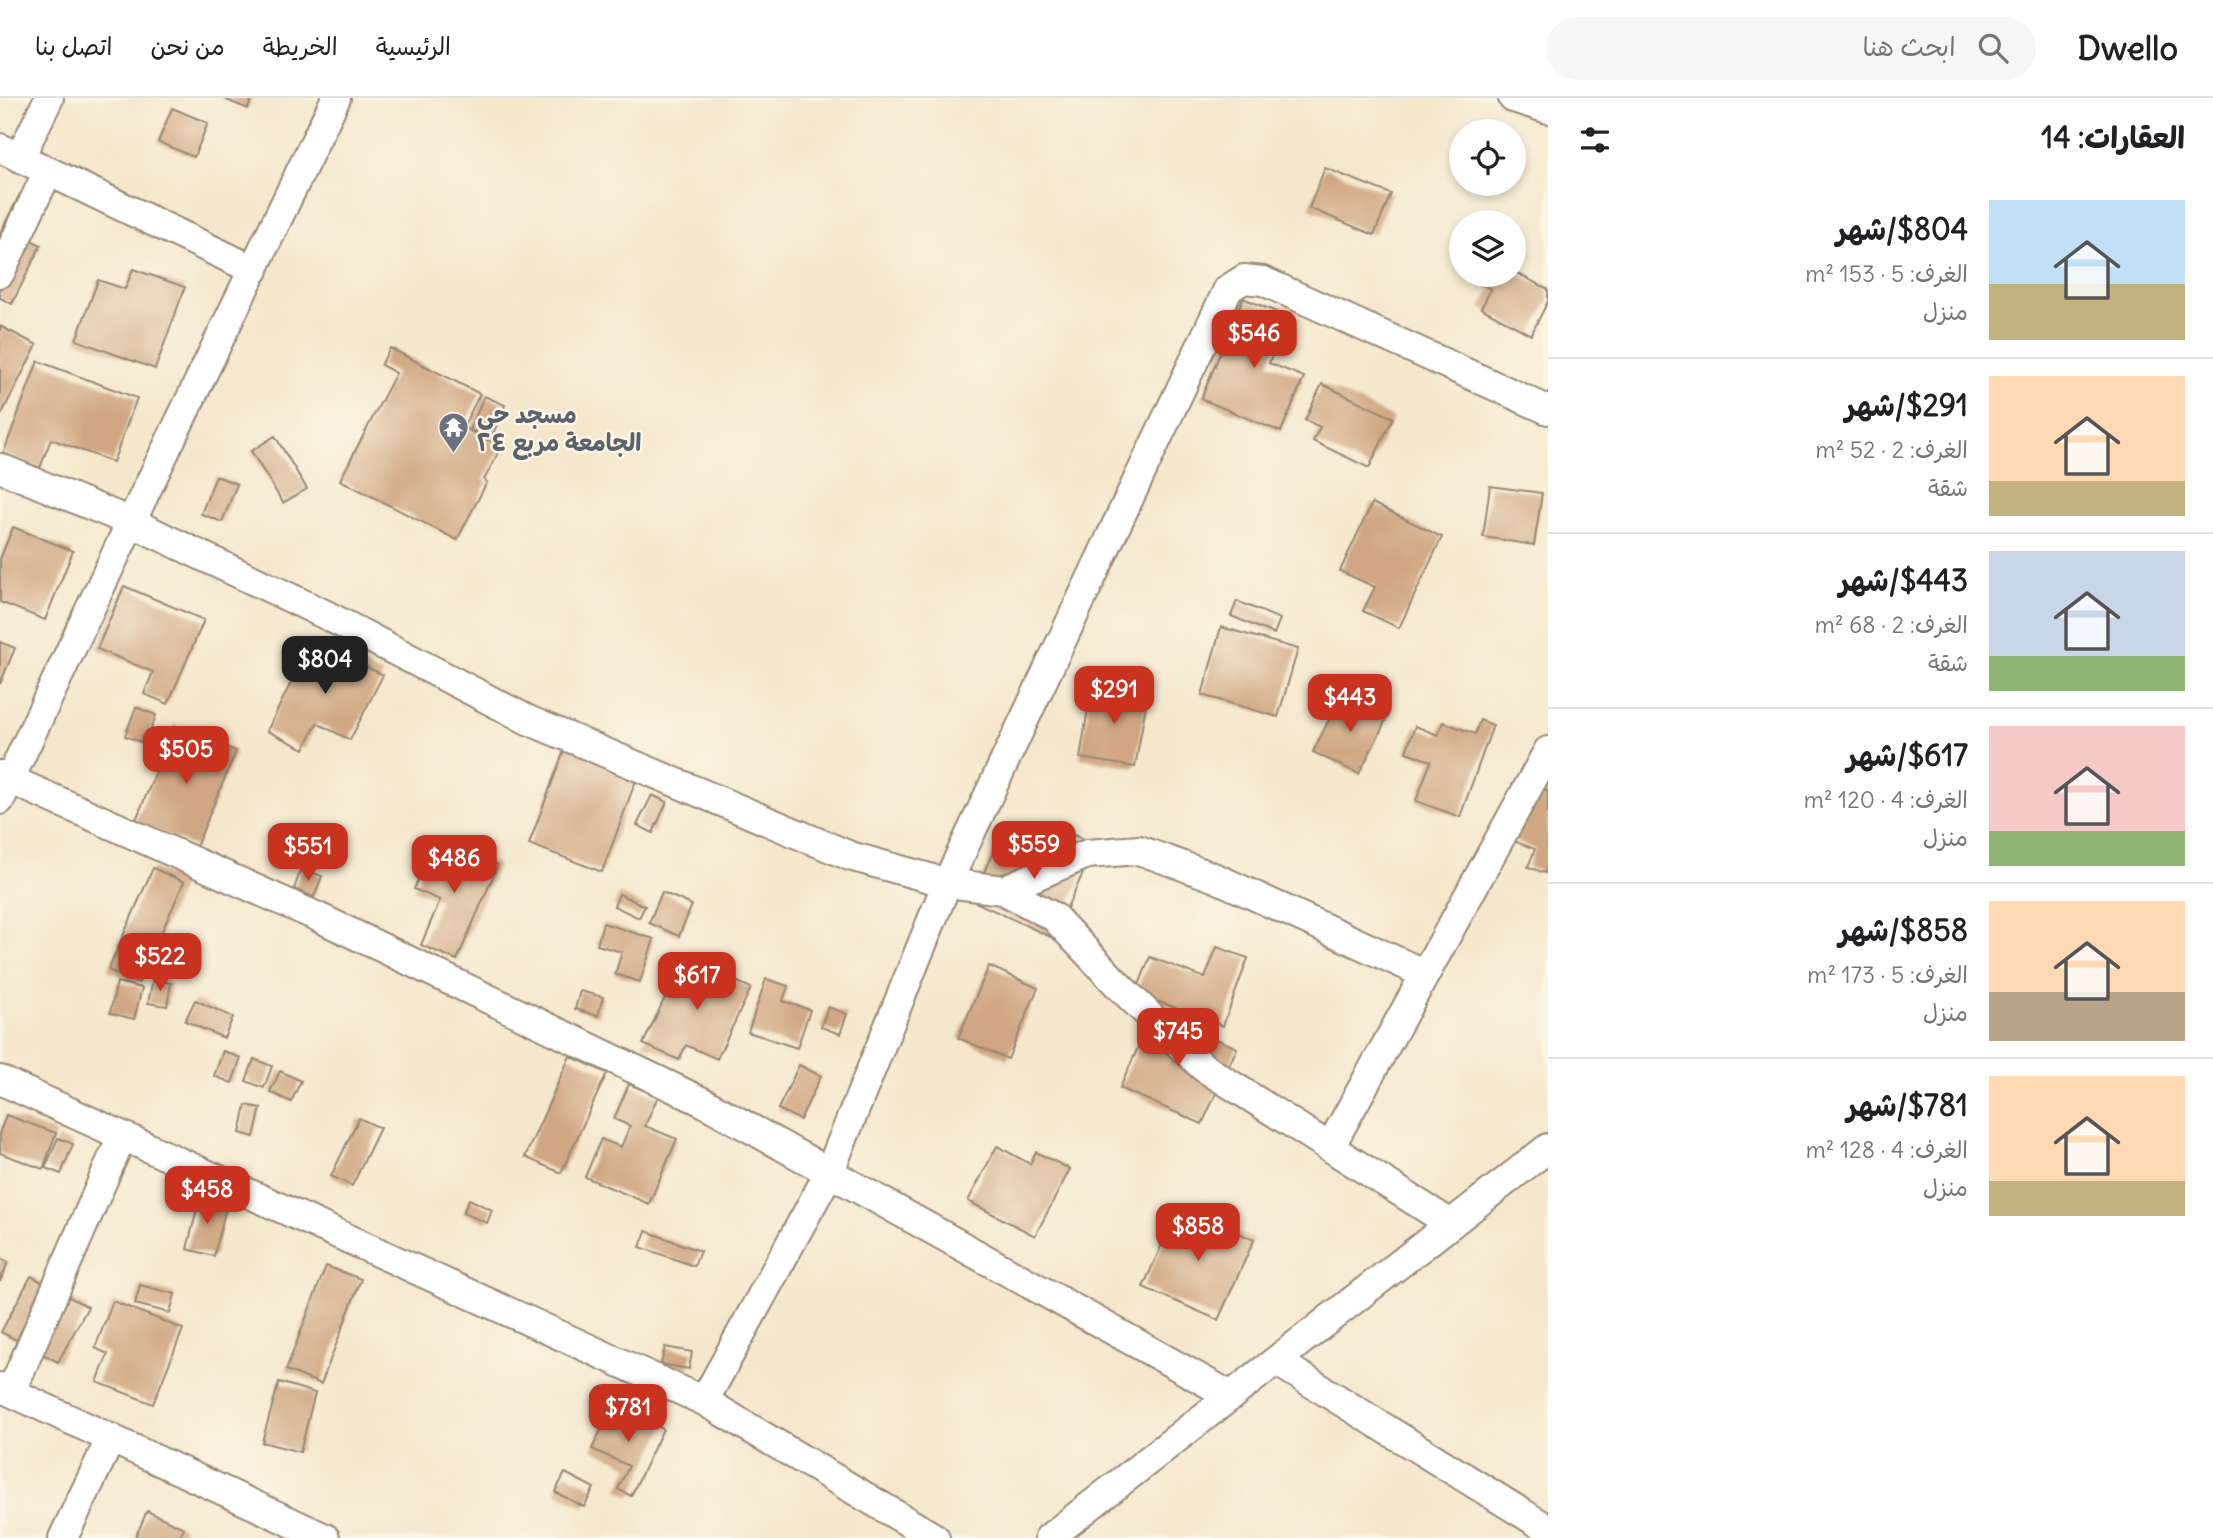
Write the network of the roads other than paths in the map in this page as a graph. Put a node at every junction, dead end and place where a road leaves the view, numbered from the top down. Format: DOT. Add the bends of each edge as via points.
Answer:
graph roads {
  1 [pos="49,98"];
  2 [pos="336,98"];
  3 [pos="1513,98"];
  4 [pos="1548,109"];
  5 [pos="10,153"];
  6 [pos="48,171"];
  7 [pos="254,270"];
  8 [pos="0,273"];
  9 [pos="1548,410"];
  10 [pos="0,468"];
  11 [pos="131,522"];
  12 [pos="1548,751"];
  13 [pos="3,785"];
  14 [pos="947,883"];
  15 [pos="1003,890"];
  16 [pos="1426,974"];
  17 [pos="0,1080"];
  18 [pos="122,1136"];
  19 [pos="1330,1147"];
  20 [pos="1548,1148"];
  21 [pos="829,1173"];
  22 [pos="1451,1224"];
  23 [pos="1276,1361"];
  24 [pos="5,1389"];
  25 [pos="1231,1396"];
  26 [pos="704,1401"];
  27 [pos="111,1438"];
  28 [pos="1548,1529"];
  29 [pos="63,1538"];
  30 [pos="325,1538"];
  31 [pos="935,1538"];
  32 [pos="1049,1538"];
  1 -- 5 [label="street"];
  2 -- 7 [label="street"];
  3 -- 4 [label="street"];
  5 -- 6 [label="street"];
  6 -- 7 [label="street"];
  6 -- 8 [label="street"];
  7 -- 11 [label="street"];
  9 -- 14 [label="street" via="1263,281 1244,279 1228,289"];
  10 -- 11 [label="street"];
  11 -- 13 [label="street"];
  11 -- 14 [label="street" via="326,615 528,720 850,856"];
  12 -- 16 [label="street"];
  13 -- 21 [label="street" via="318,917 703,1102"];
  14 -- 15 [label="street"];
  14 -- 21 [label="street"];
  15 -- 16 [label="street" via="1087,854 1139,850 1216,878"];
  15 -- 19 [label="street" via="1054,917 1203,1067"];
  16 -- 19 [label="street"];
  17 -- 18 [label="street"];
  18 -- 24 [label="street"];
  18 -- 26 [label="street"];
  19 -- 22 [label="street"];
  20 -- 22 [label="street"];
  21 -- 25 [label="street"];
  21 -- 26 [label="street"];
  22 -- 23 [label="street"];
  23 -- 25 [label="street"];
  23 -- 28 [label="street"];
  24 -- 27 [label="street"];
  25 -- 32 [label="street"];
  26 -- 31 [label="street"];
  27 -- 29 [label="street"];
  27 -- 30 [label="street"];
}
